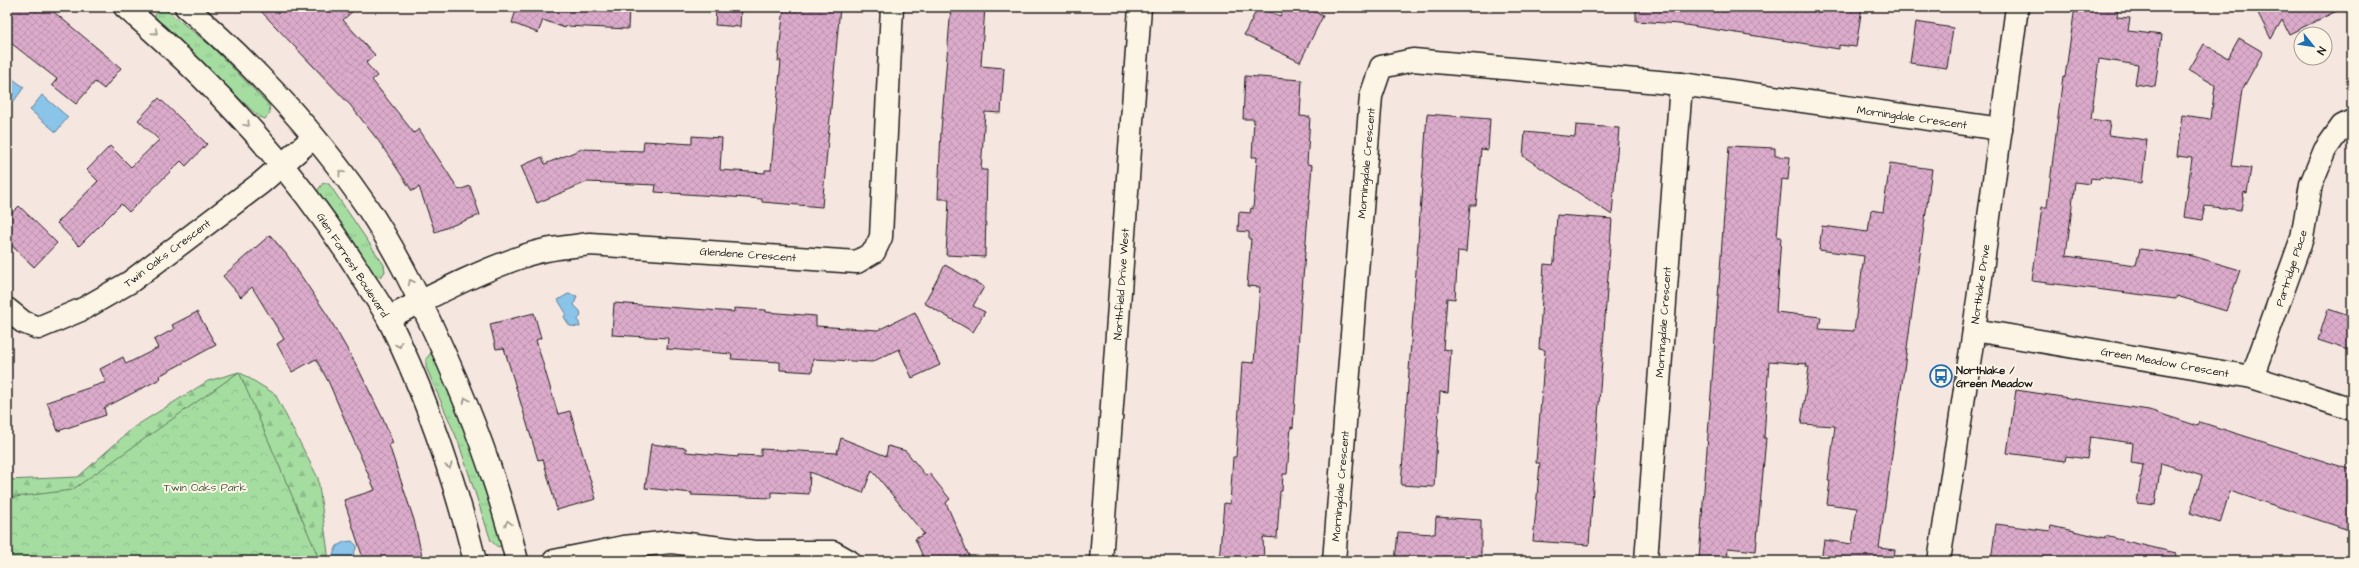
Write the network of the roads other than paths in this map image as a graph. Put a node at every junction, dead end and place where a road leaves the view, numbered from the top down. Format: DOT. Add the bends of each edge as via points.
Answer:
graph roads {
  1 [pos="125,7"];
  2 [pos="186,7"];
  3 [pos="892,7"];
  4 [pos="1140,7"];
  5 [pos="2017,7"];
  6 [pos="1681,84"];
  7 [pos="2352,121"];
  8 [pos="2001,129"];
  9 [pos="314,137"];
  10 [pos="281,166"];
  11 [pos="420,301"];
  12 [pos="7,309"];
  13 [pos="388,318"];
  14 [pos="1974,330"];
  15 [pos="2252,377"];
  16 [pos="2352,409"];
  17 [pos="475,561"];
  18 [pos="517,561"];
  19 [pos="554,561"];
  20 [pos="849,561"];
  21 [pos="1101,561"];
  22 [pos="1334,561"];
  23 [pos="1646,561"];
  24 [pos="1939,561"];
  1 -- 10 [label="street, Glen Forrest Boulevard, one-way" via="239,115"];
  2 -- 9 [label="street" via="225,41"];
  3 -- 11 [label="street, Glendene Crescent" via="881,237 874,252 863,259 857,262 590,244 524,255"];
  4 -- 21 [label="street, Northfield Drive West"];
  5 -- 8 [label="street, Northlake Drive"];
  6 -- 8 [label="street, Morningdale Crescent"];
  6 -- 22 [label="street, Morningdale Crescent" via="1413,60 1381,67 1371,96"];
  6 -- 23 [label="street, Morningdale Crescent"];
  7 -- 15 [label="street, Partridge Place" via="2342,126 2322,157 2312,184 2302,238"];
  8 -- 14 [label="street, Northlake Drive"];
  9 -- 10 [label="street, Twin Oaks Crescent"];
  11 -- 9 [label="street, one-way" via="385,235 365,204"];
  10 -- 12 [label="street, Twin Oaks Crescent" via="157,263 83,310 38,328 23,322"];
  10 -- 13 [label="street, Glen Forrest Boulevard" via="333,231"];
  11 -- 13 [label="street, Glendene Crescent"];
  18 -- 11 [label="street, one-way" via="506,515 466,399"];
  13 -- 17 [label="street, Glen Forrest Boulevard, one-way" via="448,464"];
  14 -- 15 [label="street, Green Meadow Crescent"];
  14 -- 24 [label="street, Northlake Drive"];
  15 -- 16 [label="street, Green Meadow Crescent"];
  19 -- 20 [label="street" via="624,547 671,542 755,552 833,552"];
}
